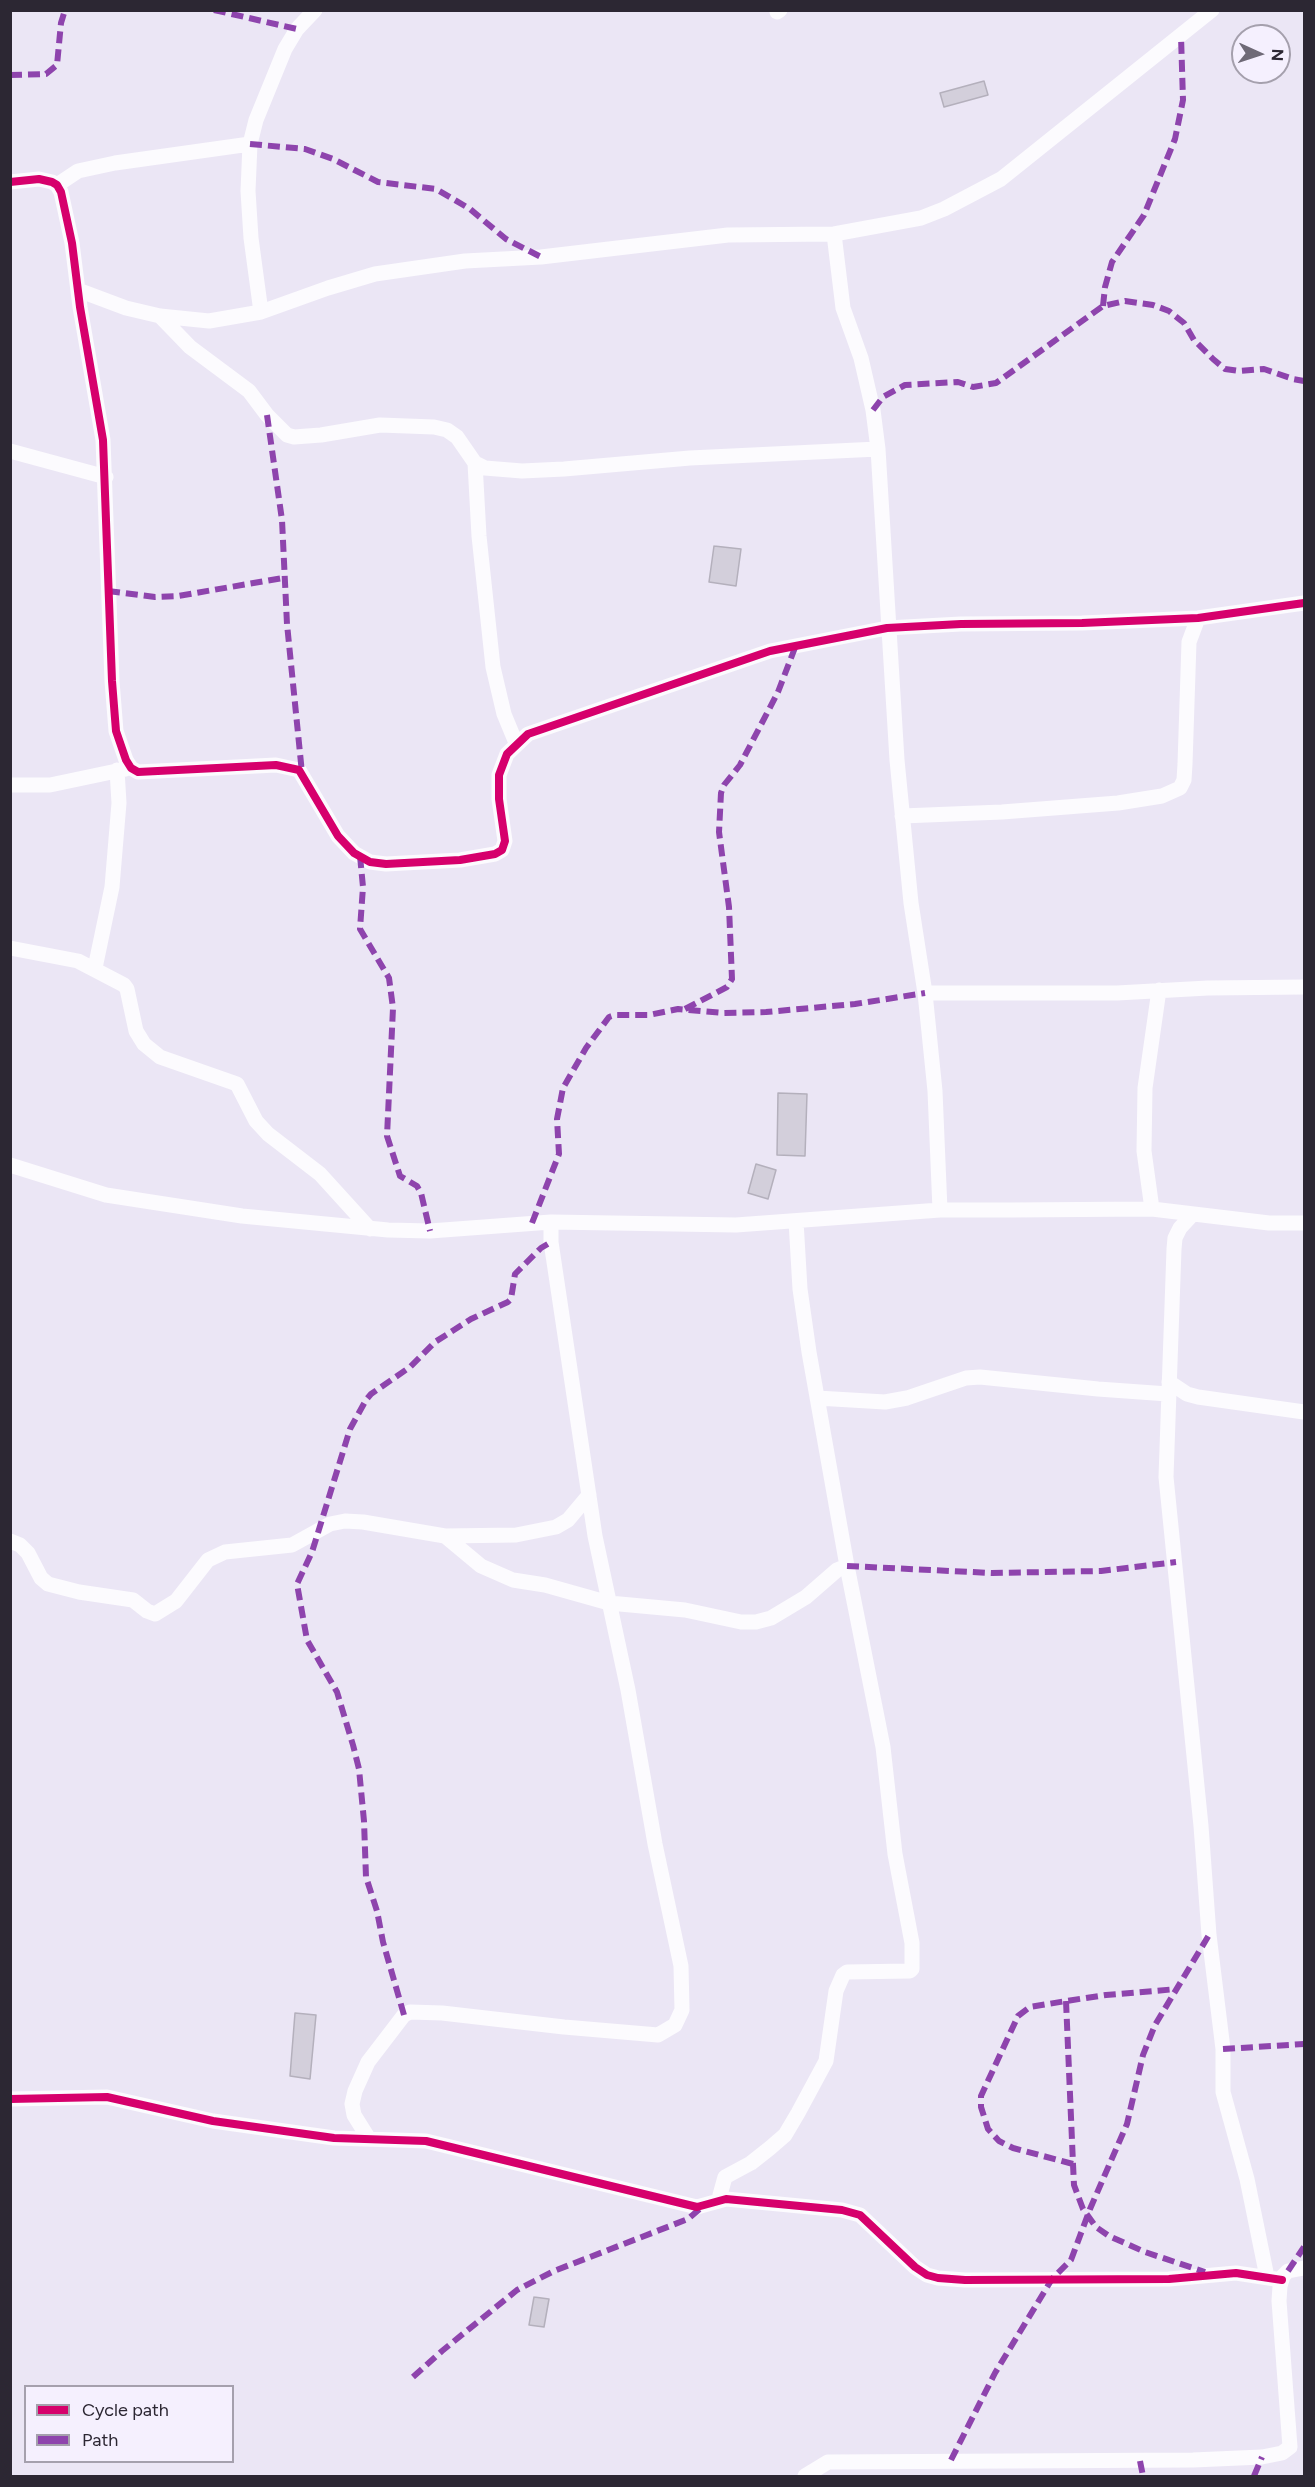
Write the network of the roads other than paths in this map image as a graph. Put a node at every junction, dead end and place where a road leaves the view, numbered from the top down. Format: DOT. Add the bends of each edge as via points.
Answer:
graph roads {
  1 [pos="315,10"];
  2 [pos="1212,10"];
  3 [pos="250,144"];
  4 [pos="10,182"];
  5 [pos="57,185"];
  6 [pos="834,234"];
  7 [pos="78,291"];
  8 [pos="261,312"];
  9 [pos="160,316"];
  10 [pos="878,449"];
  11 [pos="10,452"];
  12 [pos="475,463"];
  13 [pos="106,477"];
  14 [pos="1305,603"];
  15 [pos="1198,618"];
  16 [pos="887,628"];
  17 [pos="516,743"];
  18 [pos="124,769"];
  19 [pos="10,784"];
  20 [pos="902,816"];
  21 [pos="10,948"];
  22 [pos="95,968"];
  23 [pos="1305,987"];
  24 [pos="1160,990"];
  25 [pos="925,993"];
  26 [pos="10,1165"];
  27 [pos="1152,1209"];
  28 [pos="940,1210"];
  29 [pos="1192,1215"];
  30 [pos="551,1221"];
  31 [pos="796,1221"];
  32 [pos="1305,1223"];
  33 [pos="370,1229"];
  34 [pos="1169,1388"];
  35 [pos="817,1398"];
  36 [pos="1305,1412"];
  37 [pos="589,1494"];
  38 [pos="445,1536"];
  39 [pos="10,1541"];
  40 [pos="847,1566"];
  41 [pos="609,1603"];
  42 [pos="10,2099"];
  43 [pos="369,2139"];
  44 [pos="721,2200"];
  45 [pos="1305,2268"];
  46 [pos="1274,2278"];
  47 [pos="1297,2447"];
  48 [pos="951,2460"];
  49 [pos="806,2476"];
  50 [pos="950,2476"];
  1 -- 3 [label="street" via="285,49"];
  2 -- 6 [label="street" via="1001,178 921,218"];
  3 -- 5 [label="street" via="115,163 78,171"];
  3 -- 8 [label="street" via="251,238"];
  4 -- 5 [label="street" via="39,179"];
  5 -- 7 [label="street" via="72,243"];
  6 -- 8 [label="street" via="728,235 541,257 465,261 375,274"];
  6 -- 10 [label="street" via="843,309 870,392"];
  7 -- 9 [label="street"];
  7 -- 13 [label="street"];
  8 -- 9 [label="street" via="209,321"];
  9 -- 12 [label="street" via="190,347 249,391 287,435 305,437 380,425 434,427 457,437"];
  10 -- 12 [label="street" via="564,469 492,470"];
  10 -- 16 [label="street"];
  11 -- 13 [label="street"];
  12 -- 17 [label="street" via="494,667 504,714"];
  13 -- 18 [label="street" via="112,681"];
  14 -- 15 [label="street"];
  15 -- 16 [label="street"];
  15 -- 20 [label="street" via="1189,642 1185,764 1180,788 1162,796 1118,803"];
  16 -- 17 [label="street" via="770,651 528,734"];
  16 -- 20 [label="street"];
  17 -- 18 [label="street" via="499,775 505,841 502,850 440,862 377,864 354,854 325,816 302,772 288,766 138,772"];
  18 -- 19 [label="street" via="50,785"];
  18 -- 22 [label="street" via="111,887"];
  20 -- 25 [label="street"];
  21 -- 22 [label="street" via="57,955"];
  22 -- 33 [label="street" via="126,987 136,1031 144,1044 160,1057 237,1084 256,1121 320,1174"];
  23 -- 24 [label="street"];
  24 -- 25 [label="street"];
  24 -- 27 [label="street" via="1145,1088 1146,1175"];
  25 -- 28 [label="street" via="935,1092"];
  26 -- 33 [label="street" via="106,1195 242,1216"];
  27 -- 28 [label="street"];
  27 -- 29 [label="street"];
  28 -- 31 [label="street"];
  29 -- 32 [label="street"];
  29 -- 34 [label="street" via="1175,1238"];
  30 -- 31 [label="street" via="736,1225"];
  30 -- 33 [label="street" via="430,1232"];
  30 -- 37 [label="street"];
  31 -- 35 [label="street" via="800,1289"];
  34 -- 35 [label="street" via="1098,1389 980,1377 885,1402"];
  34 -- 36 [label="street" via="1198,1397"];
  34 -- 46 [label="street" via="1166,1477 1223,2049 1223,2092"];
  35 -- 40 [label="street"];
  37 -- 38 [label="street" via="574,1514 556,1527 516,1535"];
  37 -- 41 [label="street"];
  38 -- 39 [label="street" via="345,1521 330,1524 292,1545 225,1552 208,1560 184,1593 155,1614 133,1600 48,1584 28,1553"];
  38 -- 41 [label="street" via="496,1574"];
  40 -- 41 [label="street" via="789,1608 756,1622"];
  40 -- 44 [label="street" via="883,1747 895,1854 912,1943 912,1969 843,1975 836,1991 826,2061 798,2113 785,2135 770,2148 725,2176"];
  41 -- 43 [label="street" via="681,1966 682,2010 675,2025 658,2034 410,2012 368,2062 355,2091 354,2115"];
  42 -- 43 [label="street" via="107,2097 213,2121 334,2138"];
  43 -- 44 [label="street" via="451,2146 697,2207"];
  44 -- 46 [label="street" via="820,2206 860,2215 915,2267 938,2278 1169,2279 1236,2273"];
  45 -- 46 [label="street"];
  46 -- 47 [label="street"];
  47 -- 48 [label="street" via="1262,2457 1228,2459"];
  48 -- 49 [label="street" via="828,2462"];
  48 -- 50 [label="street"];
}
